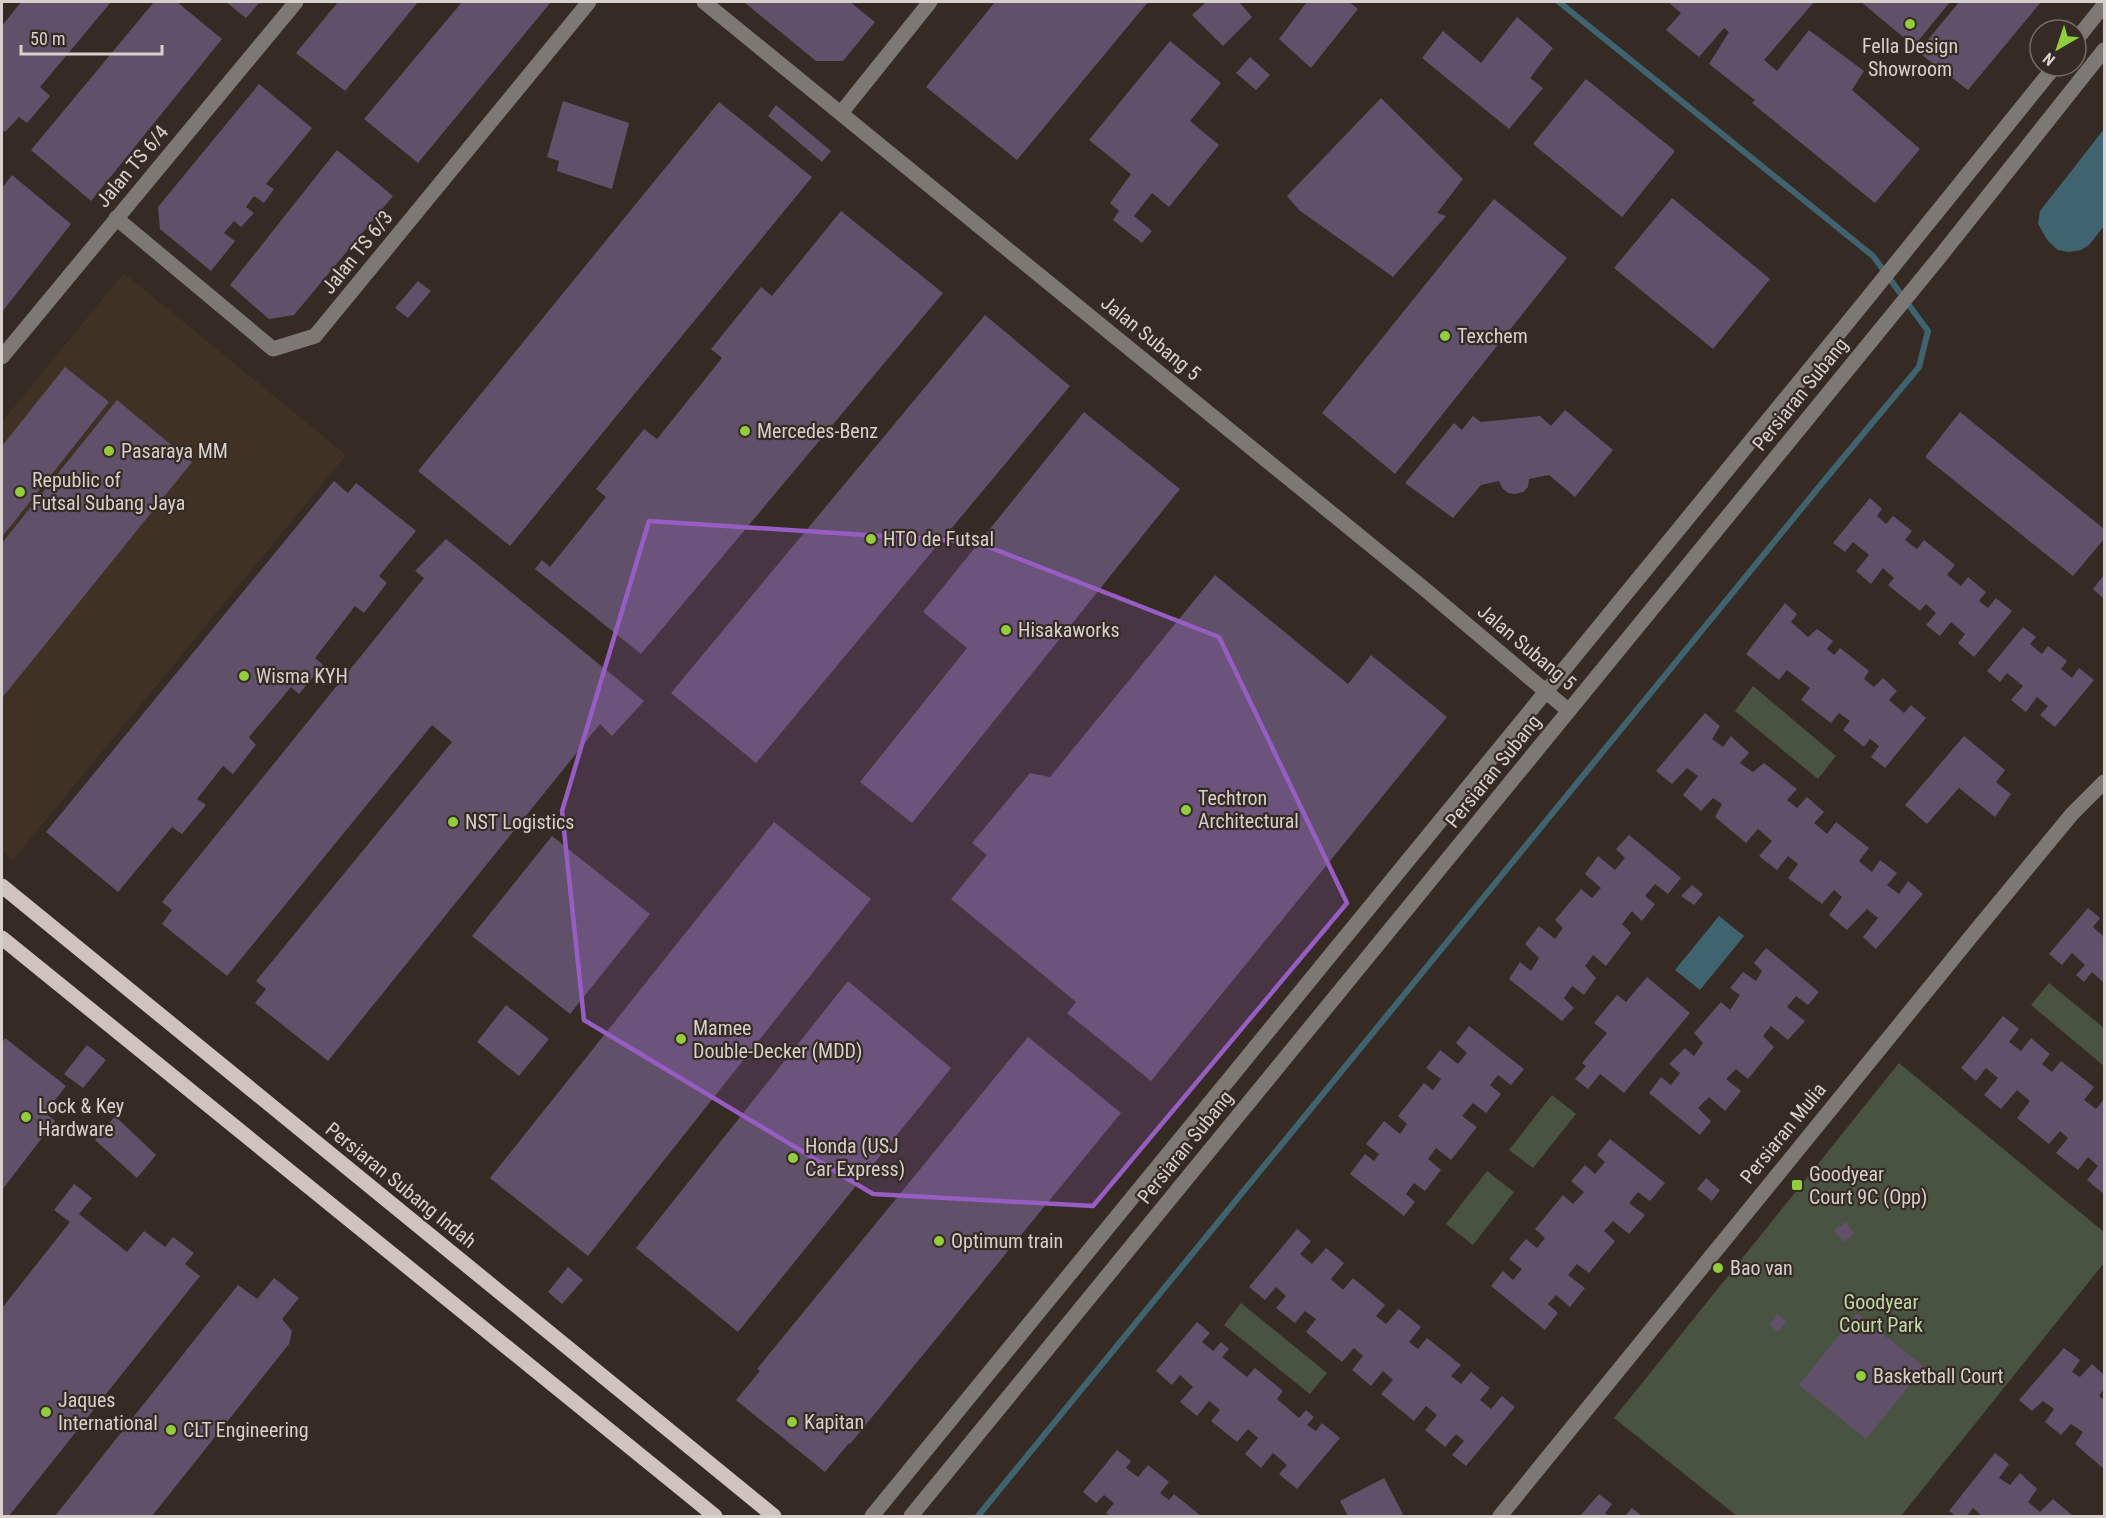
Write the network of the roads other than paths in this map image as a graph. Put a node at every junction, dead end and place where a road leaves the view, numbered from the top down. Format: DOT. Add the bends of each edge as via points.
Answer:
graph roads {
  1 [pos="296,2"];
  2 [pos="589,2"];
  3 [pos="704,2"];
  4 [pos="930,2"];
  5 [pos="2104,5"];
  6 [pos="2088,25"];
  7 [pos="2104,50"];
  8 [pos="2045,78"];
  9 [pos="841,112"];
  10 [pos="117,218"];
  11 [pos="2,357"];
  12 [pos="1546,691"];
  13 [pos="1569,711"];
  14 [pos="2104,782"];
  15 [pos="2,886"];
  16 [pos="2,938"];
  17 [pos="715,1516"];
  18 [pos="774,1516"];
  19 [pos="873,1516"];
  20 [pos="911,1516"];
  21 [pos="1500,1516"];
  1 -- 10 [label="street, Jalan TS 6/4"];
  2 -- 10 [label="street, Jalan TS 6/3" via="315,336 273,349"];
  3 -- 9 [label="street, Jalan Subang 5"];
  4 -- 9 [label="street"];
  5 -- 6 [label="street"];
  7 -- 13 [label="street, Persiaran Subang"];
  8 -- 12 [label="street, Persiaran Subang"];
  9 -- 12 [label="street, Jalan Subang 5"];
  10 -- 11 [label="street, Jalan TS 6/4"];
  12 -- 13 [label="street, Jalan Subang 5"];
  12 -- 19 [label="street, Persiaran Subang"];
  13 -- 20 [label="street, Persiaran Subang"];
  14 -- 21 [label="street, Persiaran Mulia" via="2072,814"];
  15 -- 18 [label="main road, Persiaran Subang Indah"];
  16 -- 17 [label="main road"];
}
